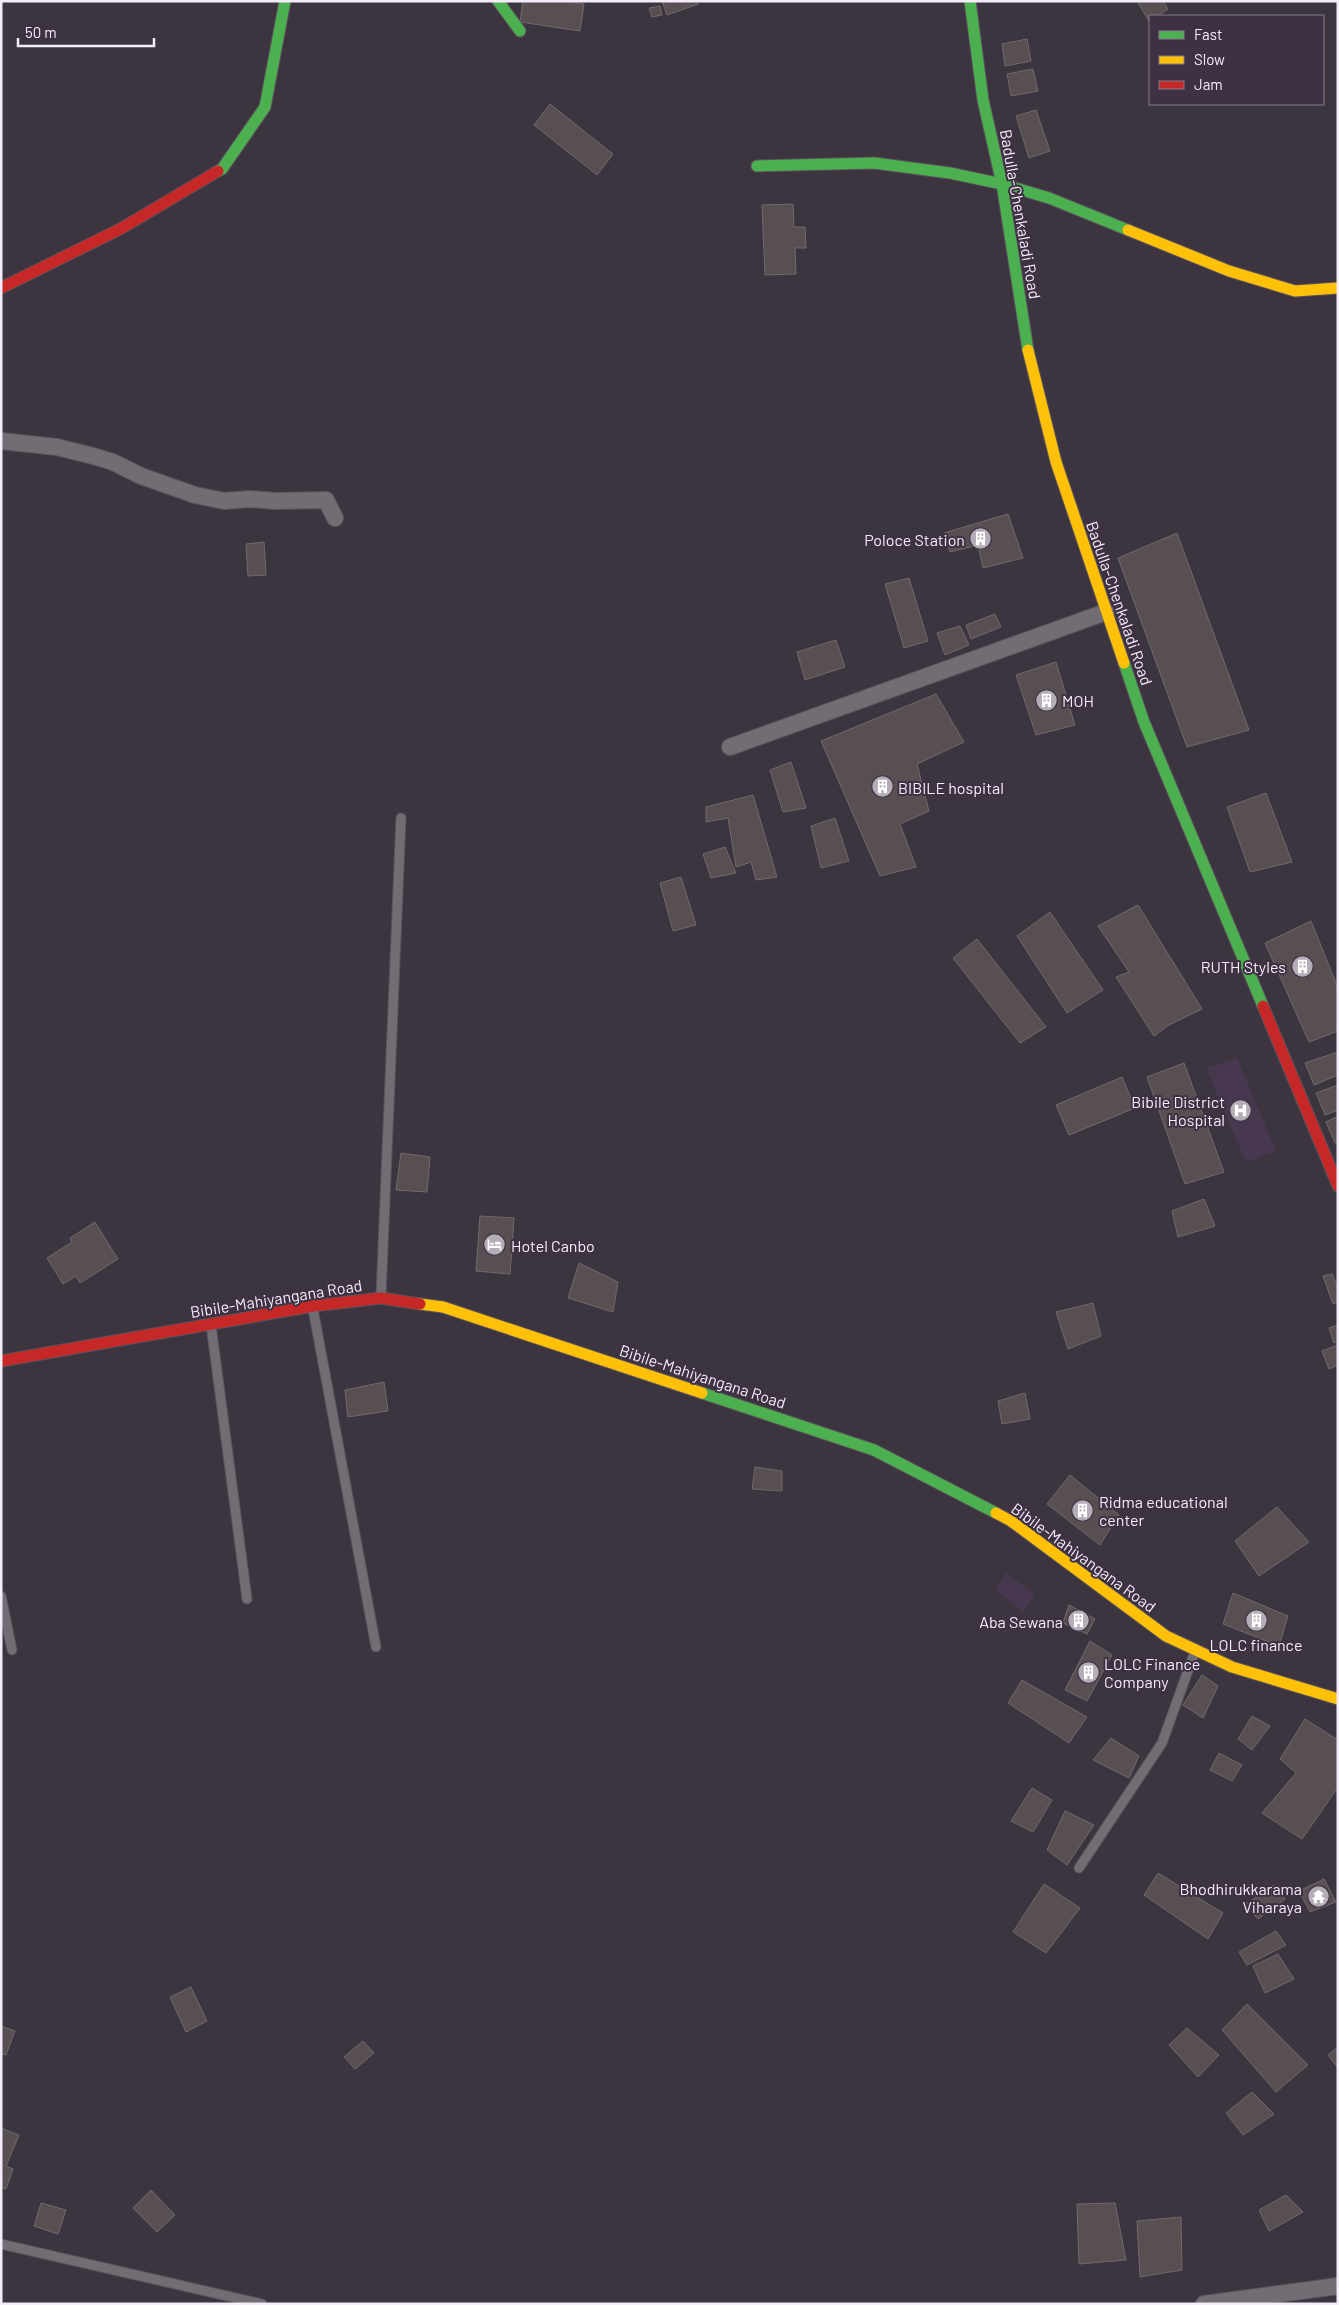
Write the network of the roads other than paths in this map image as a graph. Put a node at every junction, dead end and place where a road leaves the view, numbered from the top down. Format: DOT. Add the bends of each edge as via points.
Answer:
graph roads {
  1 [pos="286,1"];
  2 [pos="498,1"];
  3 [pos="970,1"];
  4 [pos="520,31"];
  5 [pos="757,166"];
  6 [pos="1002,184"];
  7 [pos="1,288"];
  8 [pos="1338,288"];
  9 [pos="1,441"];
  10 [pos="335,518"];
  11 [pos="1106,612"];
  12 [pos="730,746"];
  13 [pos="401,818"];
  14 [pos="1338,1186"];
  15 [pos="381,1298"];
  16 [pos="313,1306"];
  17 [pos="211,1325"];
  18 [pos="1,1361"];
  19 [pos="1,1596"];
  20 [pos="247,1599"];
  21 [pos="376,1647"];
  22 [pos="12,1650"];
  23 [pos="1195,1651"];
  24 [pos="1338,1699"];
  25 [pos="1079,1868"];
  26 [pos="1,2244"];
  27 [pos="1338,2286"];
  28 [pos="262,2304"];
  29 [pos="1204,2304"];
  1 -- 7 [label="main road" via="265,107 222,169 122,228"];
  2 -- 4 [label="main road"];
  3 -- 6 [label="main road, Badulla-Chenkaladi Road" via="983,100"];
  5 -- 6 [label="main road" via="874,163"];
  6 -- 8 [label="main road" via="1049,198 1229,271 1295,291"];
  6 -- 11 [label="main road, Badulla-Chenkaladi Road" via="1031,366 1056,462"];
  9 -- 10 [label="street" via="57,447 114,462 141,476 195,495 224,501 250,498 326,500"];
  11 -- 12 [label="street"];
  11 -- 14 [label="main road, Badulla-Chenkaladi Road" via="1144,722"];
  13 -- 15 [label="lane"];
  15 -- 16 [label="main road, Bibile-Mahiyangana Road"];
  15 -- 23 [label="main road, Bibile-Mahiyangana Road" via="443,1307 874,1450 1011,1520 1145,1622"];
  16 -- 17 [label="main road, Bibile-Mahiyangana Road"];
  16 -- 21 [label="lane"];
  17 -- 18 [label="main road, Bibile-Mahiyangana Road"];
  17 -- 20 [label="lane"];
  19 -- 22 [label="lane"];
  23 -- 24 [label="main road, Bibile-Mahiyangana Road" via="1232,1667"];
  23 -- 25 [label="lane" via="1162,1743"];
  26 -- 28 [label="lane"];
  27 -- 29 [label="street"];
}
